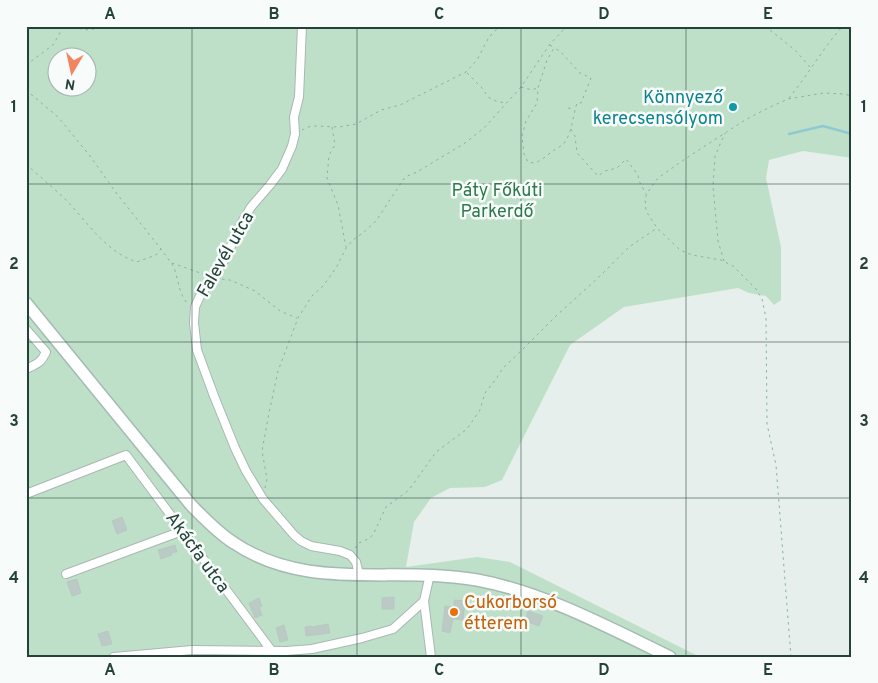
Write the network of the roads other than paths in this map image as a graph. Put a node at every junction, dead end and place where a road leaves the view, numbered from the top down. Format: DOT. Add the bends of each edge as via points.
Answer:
graph roads {
  1 [pos="302,26"];
  2 [pos="26,303"];
  3 [pos="26,328"];
  4 [pos="26,369"];
  5 [pos="26,494"];
  6 [pos="182,531"];
  7 [pos="66,574"];
  8 [pos="430,574"];
  9 [pos="359,575"];
  10 [pos="424,601"];
  11 [pos="271,650"];
  12 [pos="114,657"];
  13 [pos="431,657"];
  14 [pos="670,657"];
  1 -- 9 [label="street, Falevél utca" via="299,97 292,146 282,169 242,222 224,259 200,296 194,323 197,350 214,396 235,448 263,499 301,541 350,555 356,562"];
  2 -- 9 [label="main road" via="192,505 222,535 244,550 283,567"];
  3 -- 4 [label="street" via="46,352 42,360"];
  5 -- 6 [label="street, Akácfa utca" via="126,455"];
  6 -- 7 [label="street"];
  6 -- 11 [label="street, Akácfa utca"];
  8 -- 9 [label="main road"];
  8 -- 10 [label="street"];
  8 -- 14 [label="main road" via="478,580 519,591 580,614"];
  10 -- 11 [label="street" via="393,629 312,648"];
  10 -- 13 [label="street"];
  11 -- 12 [label="street" via="192,650"];
}
